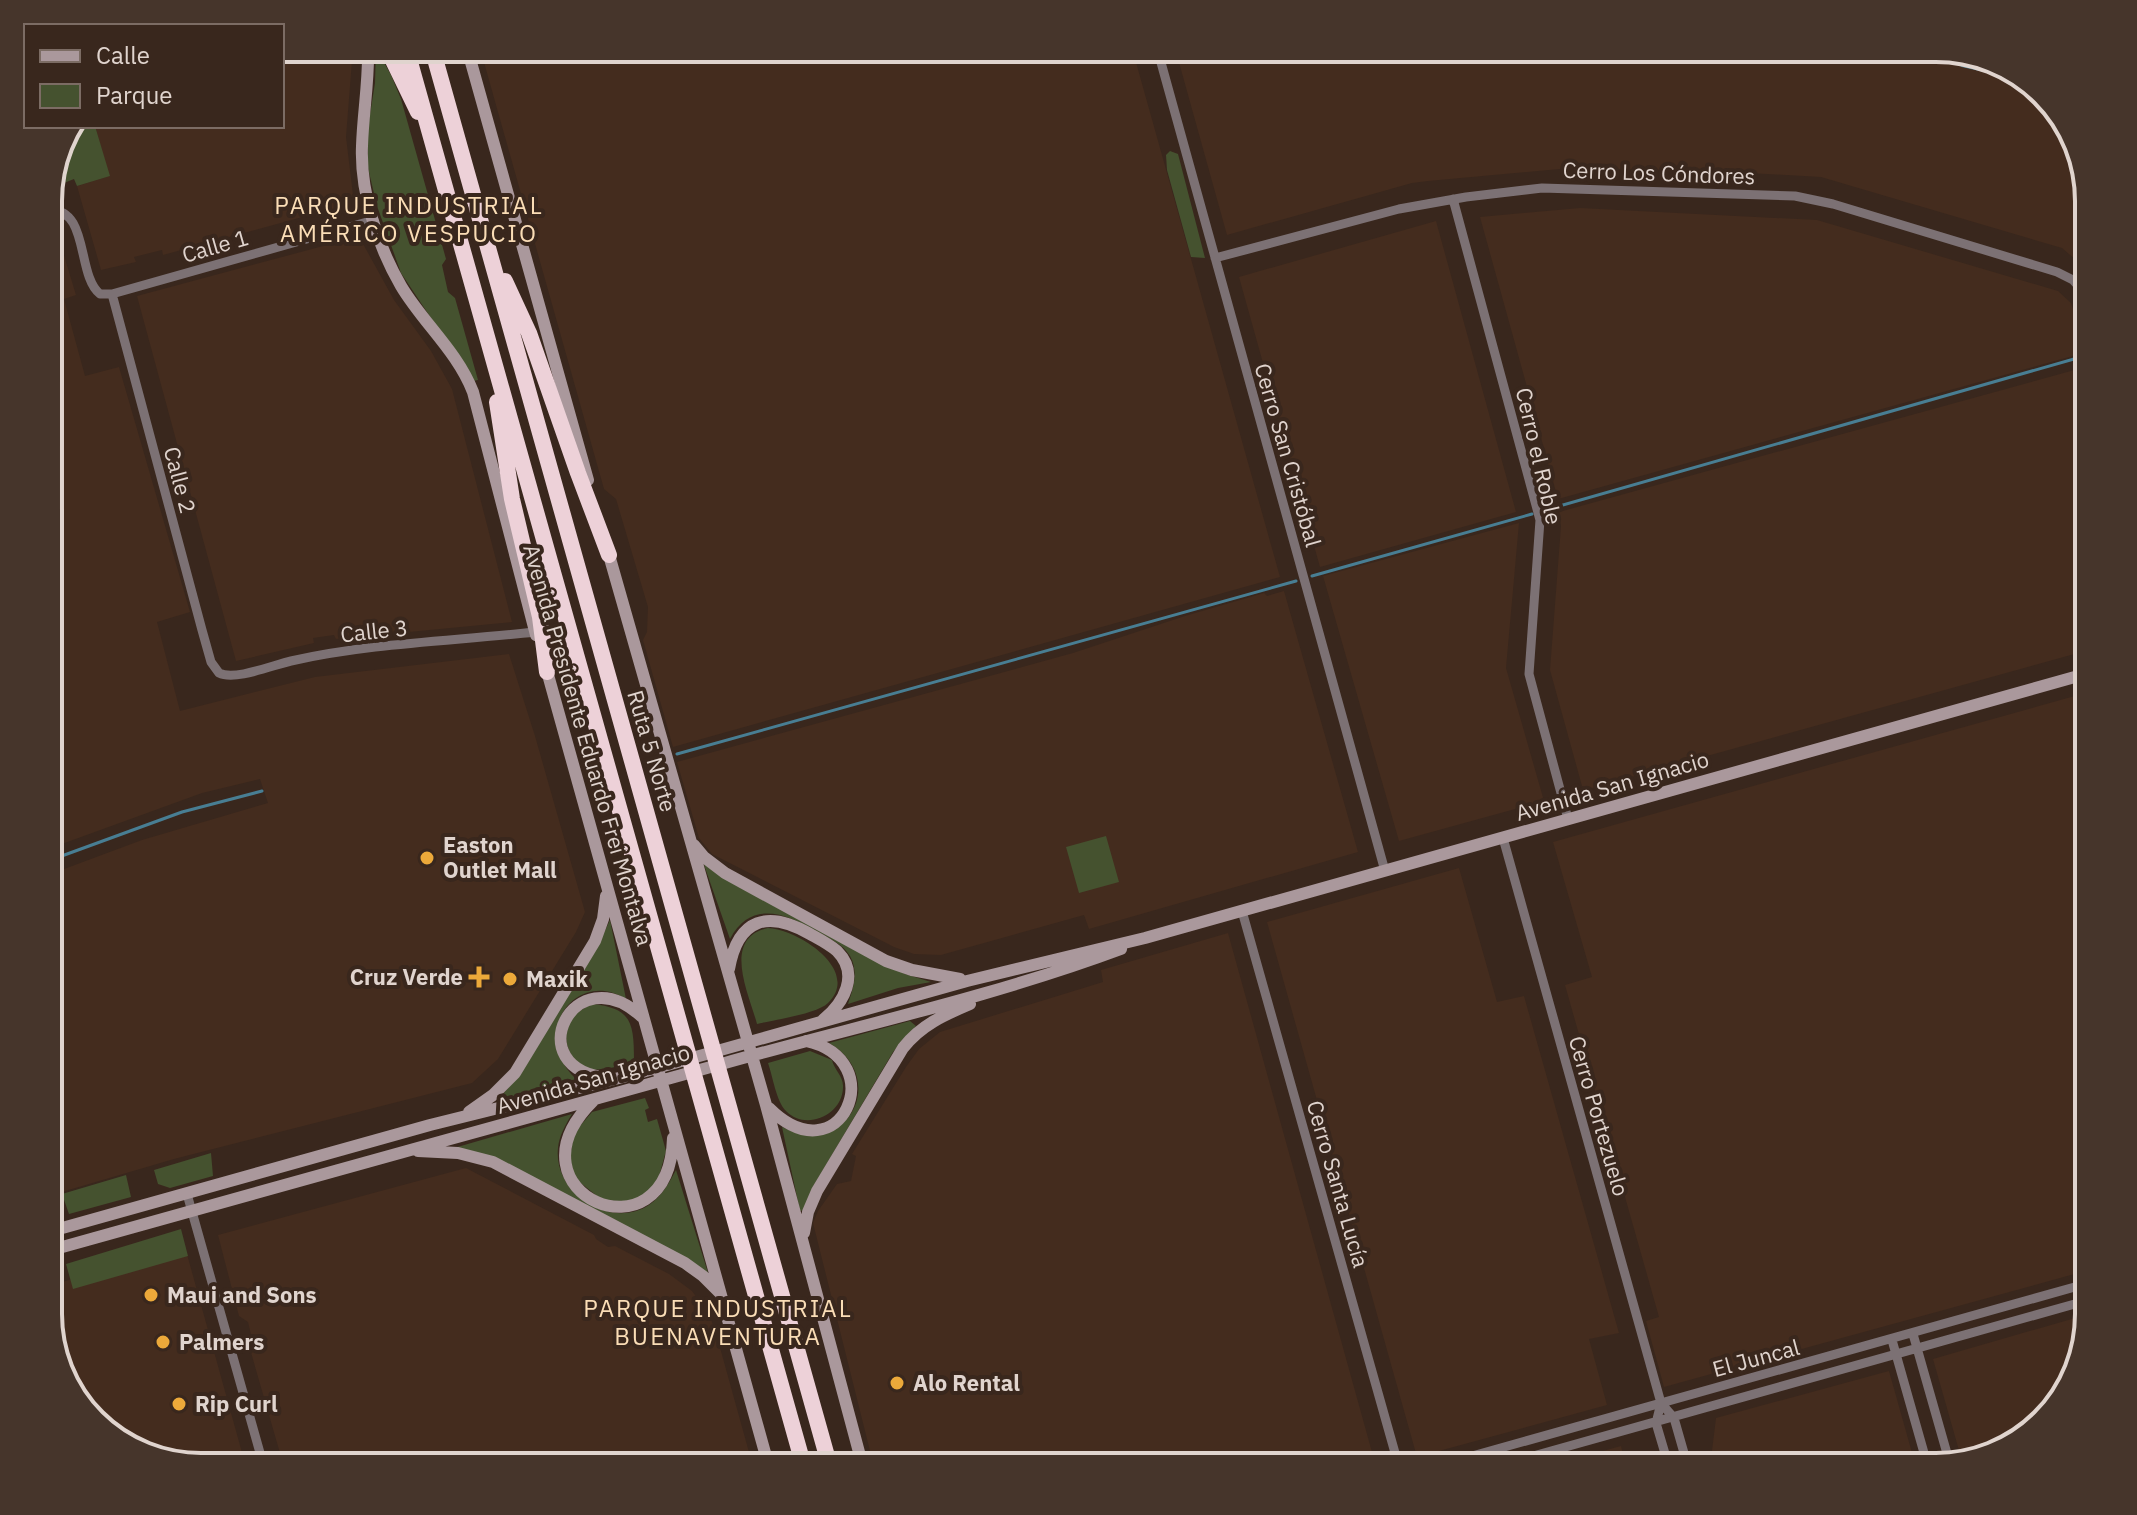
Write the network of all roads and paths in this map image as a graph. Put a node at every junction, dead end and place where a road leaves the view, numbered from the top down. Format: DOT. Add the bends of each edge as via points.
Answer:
graph roads {
  1 [pos="367,62"];
  2 [pos="393,62"];
  3 [pos="410,62"];
  4 [pos="436,62"];
  5 [pos="471,62"];
  6 [pos="1161,62"];
  7 [pos="429,130"];
  8 [pos="1453,199"];
  9 [pos="62,212"];
  10 [pos="374,220"];
  11 [pos="490,256"];
  12 [pos="1215,258"];
  13 [pos="2075,282"];
  14 [pos="112,294"];
  15 [pos="487,338"];
  16 [pos="609,555"];
  17 [pos="535,632"];
  18 [pos="547,672"];
  19 [pos="219,673"];
  20 [pos="2075,677"];
  21 [pos="1568,819"];
  22 [pos="688,836"];
  23 [pos="1503,838"];
  24 [pos="1385,871"];
  25 [pos="606,887"];
  26 [pos="1242,911"];
  27 [pos="1145,938"];
  28 [pos="729,972"];
  29 [pos="967,981"];
  30 [pos="988,992"];
  31 [pos="643,1018"];
  32 [pos="819,1023"];
  33 [pos="806,1041"];
  34 [pos="766,1044"];
  35 [pos="616,1079"];
  36 [pos="637,1080"];
  37 [pos="594,1100"];
  38 [pos="766,1105"];
  39 [pos="460,1117"];
  40 [pos="672,1123"];
  41 [pos="430,1125"];
  42 [pos="435,1143"];
  43 [pos="408,1150"];
  44 [pos="187,1194"];
  45 [pos="192,1211"];
  46 [pos="121,1212"];
  47 [pos="62,1228"];
  48 [pos="125,1230"];
  49 [pos="803,1241"];
  50 [pos="62,1247"];
  51 [pos="2075,1287"];
  52 [pos="721,1295"];
  53 [pos="2075,1304"];
  54 [pos="1913,1334"];
  55 [pos="1892,1340"];
  56 [pos="1917,1347"];
  57 [pos="1895,1353"];
  58 [pos="798,1355"];
  59 [pos="780,1382"];
  60 [pos="1661,1403"];
  61 [pos="1674,1418"];
  62 [pos="1656,1423"];
  63 [pos="1947,1452"];
  64 [pos="260,1453"];
  65 [pos="765,1453"];
  66 [pos="792,1453"];
  67 [pos="800,1453"];
  68 [pos="826,1453"];
  69 [pos="836,1453"];
  70 [pos="859,1453"];
  71 [pos="1395,1453"];
  72 [pos="1483,1453"];
  73 [pos="1546,1453"];
  74 [pos="1665,1453"];
  75 [pos="1684,1453"];
  76 [pos="1924,1453"];
  1 -- 10 [label="main road, Avenida Presidente Eduardo Frei Montalva" via="362,149"];
  2 -- 7 [label="highway"];
  3 -- 7 [label="highway, Ruta 5 Norte"];
  4 -- 11 [label="highway, Ruta 5 Norte"];
  5 -- 16 [label="main road"];
  6 -- 12 [label="street, Cerro San Cristóbal"];
  7 -- 15 [label="highway, Ruta 5 Norte"];
  8 -- 12 [label="street, Cerro Los Cóndores"];
  8 -- 13 [label="street, Cerro Los Cóndores" via="1559,188 1806,198 2057,272"];
  8 -- 21 [label="street, Cerro el Roble" via="1540,520 1529,674"];
  9 -- 14 [label="street" via="72,219 95,290"];
  10 -- 14 [label="street, Calle 1"];
  10 -- 17 [label="main road, Avenida Presidente Eduardo Frei Montalva" via="401,286 469,383"];
  11 -- 16 [label="highway" via="529,333"];
  11 -- 58 [label="highway, Ruta 5 Norte"];
  12 -- 24 [label="street, Cerro San Cristóbal"];
  14 -- 19 [label="street, Calle 2" via="211,662"];
  15 -- 18 [label="highway"];
  15 -- 59 [label="highway, Ruta 5 Norte"];
  16 -- 22 [label="main road"];
  17 -- 18 [label="main road, Avenida Presidente Eduardo Frei Montalva"];
  17 -- 19 [label="street, Calle 3" via="350,651 236,675"];
  18 -- 25 [label="main road, Avenida Presidente Eduardo Frei Montalva"];
  20 -- 21 [label="main road, Avenida San Ignacio"];
  21 -- 23 [label="main road, Avenida San Ignacio"];
  22 -- 28 [label="main road"];
  22 -- 29 [label="main road" via="718,869 886,961"];
  23 -- 24 [label="main road, Avenida San Ignacio"];
  23 -- 60 [label="street, Cerro Portezuelo"];
  24 -- 26 [label="main road, Avenida San Ignacio"];
  25 -- 31 [label="main road, Avenida Presidente Eduardo Frei Montalva"];
  25 -- 39 [label="main road" via="598,934 521,1065 501,1089"];
  26 -- 27 [label="main road, Avenida San Ignacio"];
  26 -- 71 [label="street, Cerro Santa Lucía"];
  27 -- 29 [label="main road, Avenida San Ignacio"];
  27 -- 30 [label="main road, Avenida San Ignacio"];
  28 -- 32 [label="main road" via="740,936 755,923 777,921 803,930 834,948 847,969 845,995"];
  28 -- 38 [label="main road"];
  29 -- 32 [label="main road, Avenida San Ignacio"];
  30 -- 33 [label="main road, Avenida San Ignacio"];
  30 -- 49 [label="main road" via="929,1023 903,1048 817,1191"];
  31 -- 35 [label="main road" via="622,1003 600,997 579,1004 563,1022 561,1046 570,1064 585,1074"];
  31 -- 40 [label="main road, Avenida Presidente Eduardo Frei Montalva"];
  32 -- 34 [label="main road, Avenida San Ignacio"];
  33 -- 34 [label="main road, Avenida San Ignacio"];
  33 -- 38 [label="main road" via="841,1059 852,1085 848,1111 832,1126 806,1131 787,1124"];
  34 -- 36 [label="main road, Avenida San Ignacio"];
  35 -- 36 [label="main road, Avenida San Ignacio"];
  35 -- 39 [label="main road, Avenida San Ignacio"];
  36 -- 37 [label="main road, Avenida San Ignacio"];
  37 -- 40 [label="main road" via="572,1127 564,1154 577,1188 602,1204 631,1205 657,1192 670,1163"];
  37 -- 42 [label="main road, Avenida San Ignacio"];
  38 -- 49 [label="main road"];
  39 -- 41 [label="main road, Avenida San Ignacio"];
  40 -- 52 [label="main road, Avenida Presidente Eduardo Frei Montalva"];
  41 -- 42 [label="main road" via="437,1133"];
  41 -- 44 [label="main road, Avenida San Ignacio"];
  42 -- 43 [label="main road, Avenida San Ignacio"];
  43 -- 45 [label="main road, Avenida San Ignacio"];
  43 -- 52 [label="main road" via="458,1153 493,1162 685,1263"];
  44 -- 45 [label="street"];
  44 -- 46 [label="main road, Avenida San Ignacio"];
  45 -- 48 [label="main road, Avenida San Ignacio"];
  45 -- 64 [label="street"];
  46 -- 47 [label="main road, Avenida San Ignacio"];
  46 -- 48 [label="main road"];
  48 -- 50 [label="main road, Avenida San Ignacio"];
  49 -- 70 [label="main road"];
  51 -- 54 [label="street, El Juncal"];
  52 -- 65 [label="main road, Avenida Presidente Eduardo Frei Montalva"];
  53 -- 56 [label="street, El Juncal"];
  54 -- 55 [label="street, El Juncal"];
  54 -- 56 [label="street"];
  55 -- 57 [label="street"];
  55 -- 60 [label="street, El Juncal"];
  56 -- 57 [label="street, El Juncal"];
  56 -- 63 [label="street"];
  57 -- 61 [label="street, El Juncal"];
  57 -- 76 [label="street"];
  58 -- 68 [label="highway, Ruta 5 Norte"];
  58 -- 69 [label="highway"];
  59 -- 66 [label="highway"];
  59 -- 67 [label="highway, Ruta 5 Norte"];
  60 -- 61 [label="street, Cerro Portezuelo"];
  60 -- 62 [label="street, Cerro Portezuelo"];
  60 -- 72 [label="street, El Juncal"];
  61 -- 62 [label="street, El Juncal"];
  61 -- 75 [label="street, Cerro Portezuelo"];
  62 -- 73 [label="street, El Juncal"];
  62 -- 74 [label="street"];
}
